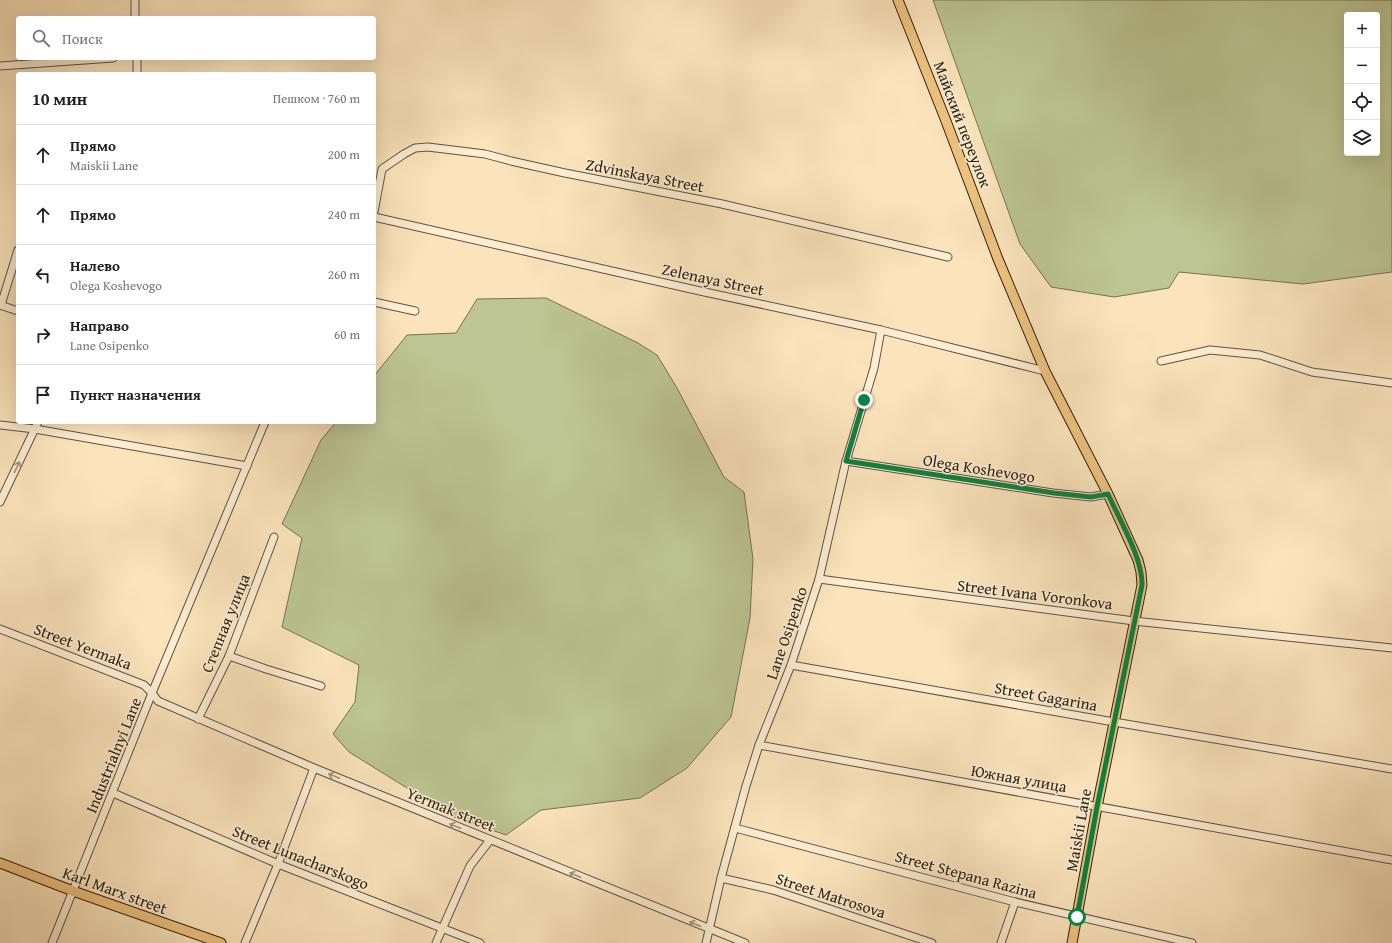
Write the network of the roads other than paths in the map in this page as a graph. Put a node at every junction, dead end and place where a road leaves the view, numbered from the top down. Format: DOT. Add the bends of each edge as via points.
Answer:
graph roads {
  1 [pos="135,0"];
  2 [pos="898,0"];
  3 [pos="135,16"];
  4 [pos="85,60"];
  5 [pos="137,60"];
  6 [pos="0,66"];
  7 [pos="137,72"];
  8 [pos="376,201"];
  9 [pos="376,216"];
  10 [pos="16,256"];
  11 [pos="948,257"];
  12 [pos="376,302"];
  13 [pos="1,305"];
  14 [pos="16,310"];
  15 [pos="415,311"];
  16 [pos="881,330"];
  17 [pos="1161,361"];
  18 [pos="1045,371"];
  19 [pos="1392,383"];
  20 [pos="37,424"];
  21 [pos="264,424"];
  22 [pos="0,426"];
  23 [pos="35,429"];
  24 [pos="846,461"];
  25 [pos="248,466"];
  26 [pos="1108,494"];
  27 [pos="0,502"];
  28 [pos="274,537"];
  29 [pos="819,579"];
  30 [pos="1134,621"];
  31 [pos="0,629"];
  32 [pos="1392,648"];
  33 [pos="229,656"];
  34 [pos="791,665"];
  35 [pos="321,686"];
  36 [pos="152,693"];
  37 [pos="198,719"];
  38 [pos="1114,722"];
  39 [pos="759,745"];
  40 [pos="314,768"];
  41 [pos="1392,769"];
  42 [pos="113,793"];
  43 [pos="1097,807"];
  44 [pos="735,828"];
  45 [pos="490,840"];
  46 [pos="1392,860"];
  47 [pos="0,863"];
  48 [pos="278,864"];
  49 [pos="722,878"];
  50 [pos="73,891"];
  51 [pos="1015,902"];
  52 [pos="1077,917"];
  53 [pos="443,928"];
  54 [pos="710,930"];
  55 [pos="52,943"];
  56 [pos="221,943"];
  57 [pos="245,943"];
  58 [pos="436,943"];
  59 [pos="480,943"];
  60 [pos="706,943"];
  61 [pos="745,943"];
  62 [pos="932,943"];
  63 [pos="1001,943"];
  64 [pos="1072,943"];
  65 [pos="1192,943"];
  1 -- 3 [label="street"];
  2 -- 18 [label="main road, Майский переулок" via="998,260"];
  4 -- 6 [label="street"];
  5 -- 7 [label="street"];
  8 -- 11 [label="street, Zdvinskaya Street" via="382,169 414,148 428,147 485,154 564,173 722,204"];
  9 -- 16 [label="street, Zelenaya Street"];
  10 -- 13 [label="street"];
  12 -- 15 [label="street"];
  13 -- 14 [label="street"];
  16 -- 18 [label="street, Zelenaya Street"];
  16 -- 24 [label="street, Lane Osipenko" via="874,368"];
  17 -- 19 [label="street" via="1210,350 1260,355 1312,372"];
  18 -- 26 [label="main road, Майский переулок"];
  20 -- 23 [label="street"];
  21 -- 25 [label="street, Industrialnyi Lane"];
  22 -- 23 [label="street"];
  23 -- 25 [label="street"];
  27 -- 23 [label="street, one-way"];
  24 -- 26 [label="street, Olega Koshevogo" via="1054,493 1091,497"];
  24 -- 29 [label="street, Lane Osipenko"];
  25 -- 36 [label="street, Industrialnyi Lane"];
  26 -- 30 [label="main road, Maiskii Lane" via="1141,572 1142,585"];
  28 -- 33 [label="street, Степная улица"];
  29 -- 30 [label="street, Street Ivana Voronkova"];
  29 -- 34 [label="street, Lane Osipenko"];
  30 -- 32 [label="street, Street Ivana Voronkova"];
  30 -- 38 [label="main road, Maiskii Lane"];
  31 -- 36 [label="street, Street Yermaka" via="144,685"];
  33 -- 35 [label="street"];
  33 -- 37 [label="street, Степная улица"];
  34 -- 38 [label="street, Street Gagarina"];
  34 -- 39 [label="street, Lane Osipenko"];
  36 -- 37 [label="street, Yermak street" via="158,700"];
  36 -- 42 [label="street, Industrialnyi Lane"];
  37 -- 40 [label="street, Yermak street"];
  38 -- 41 [label="street, Street Gagarina"];
  38 -- 43 [label="main road, Maiskii Lane"];
  39 -- 43 [label="street, Южная улица"];
  39 -- 44 [label="street, Lane Osipenko"];
  45 -- 40 [label="street, Yermak street, one-way"];
  40 -- 48 [label="street"];
  42 -- 48 [label="street, Street Lunacharskogo"];
  42 -- 50 [label="street, Industrialnyi Lane"];
  43 -- 46 [label="street, Южная улица"];
  43 -- 52 [label="main road, Maiskii Lane"];
  44 -- 49 [label="street, Lane Osipenko"];
  44 -- 51 [label="street, Street Stepana Razina"];
  45 -- 53 [label="street" via="470,866"];
  54 -- 45 [label="street, Yermak street, one-way"];
  47 -- 50 [label="main road, Karl Marx street"];
  48 -- 53 [label="street, Street Lunacharskogo"];
  48 -- 57 [label="street"];
  49 -- 54 [label="street, Lane Osipenko"];
  49 -- 62 [label="street, Street Matrosova" via="773,890"];
  50 -- 55 [label="street, Industrialnyi Lane"];
  50 -- 56 [label="main road, Karl Marx street"];
  51 -- 52 [label="street, Street Stepana Razina"];
  51 -- 63 [label="street"];
  52 -- 64 [label="main road, Maiskii Lane"];
  52 -- 65 [label="street, Street Stepana Razina"];
  53 -- 58 [label="street"];
  53 -- 59 [label="street, Street Lunacharskogo"];
  54 -- 60 [label="street, Lane Osipenko"];
  54 -- 61 [label="street, Yermak street"];
}
